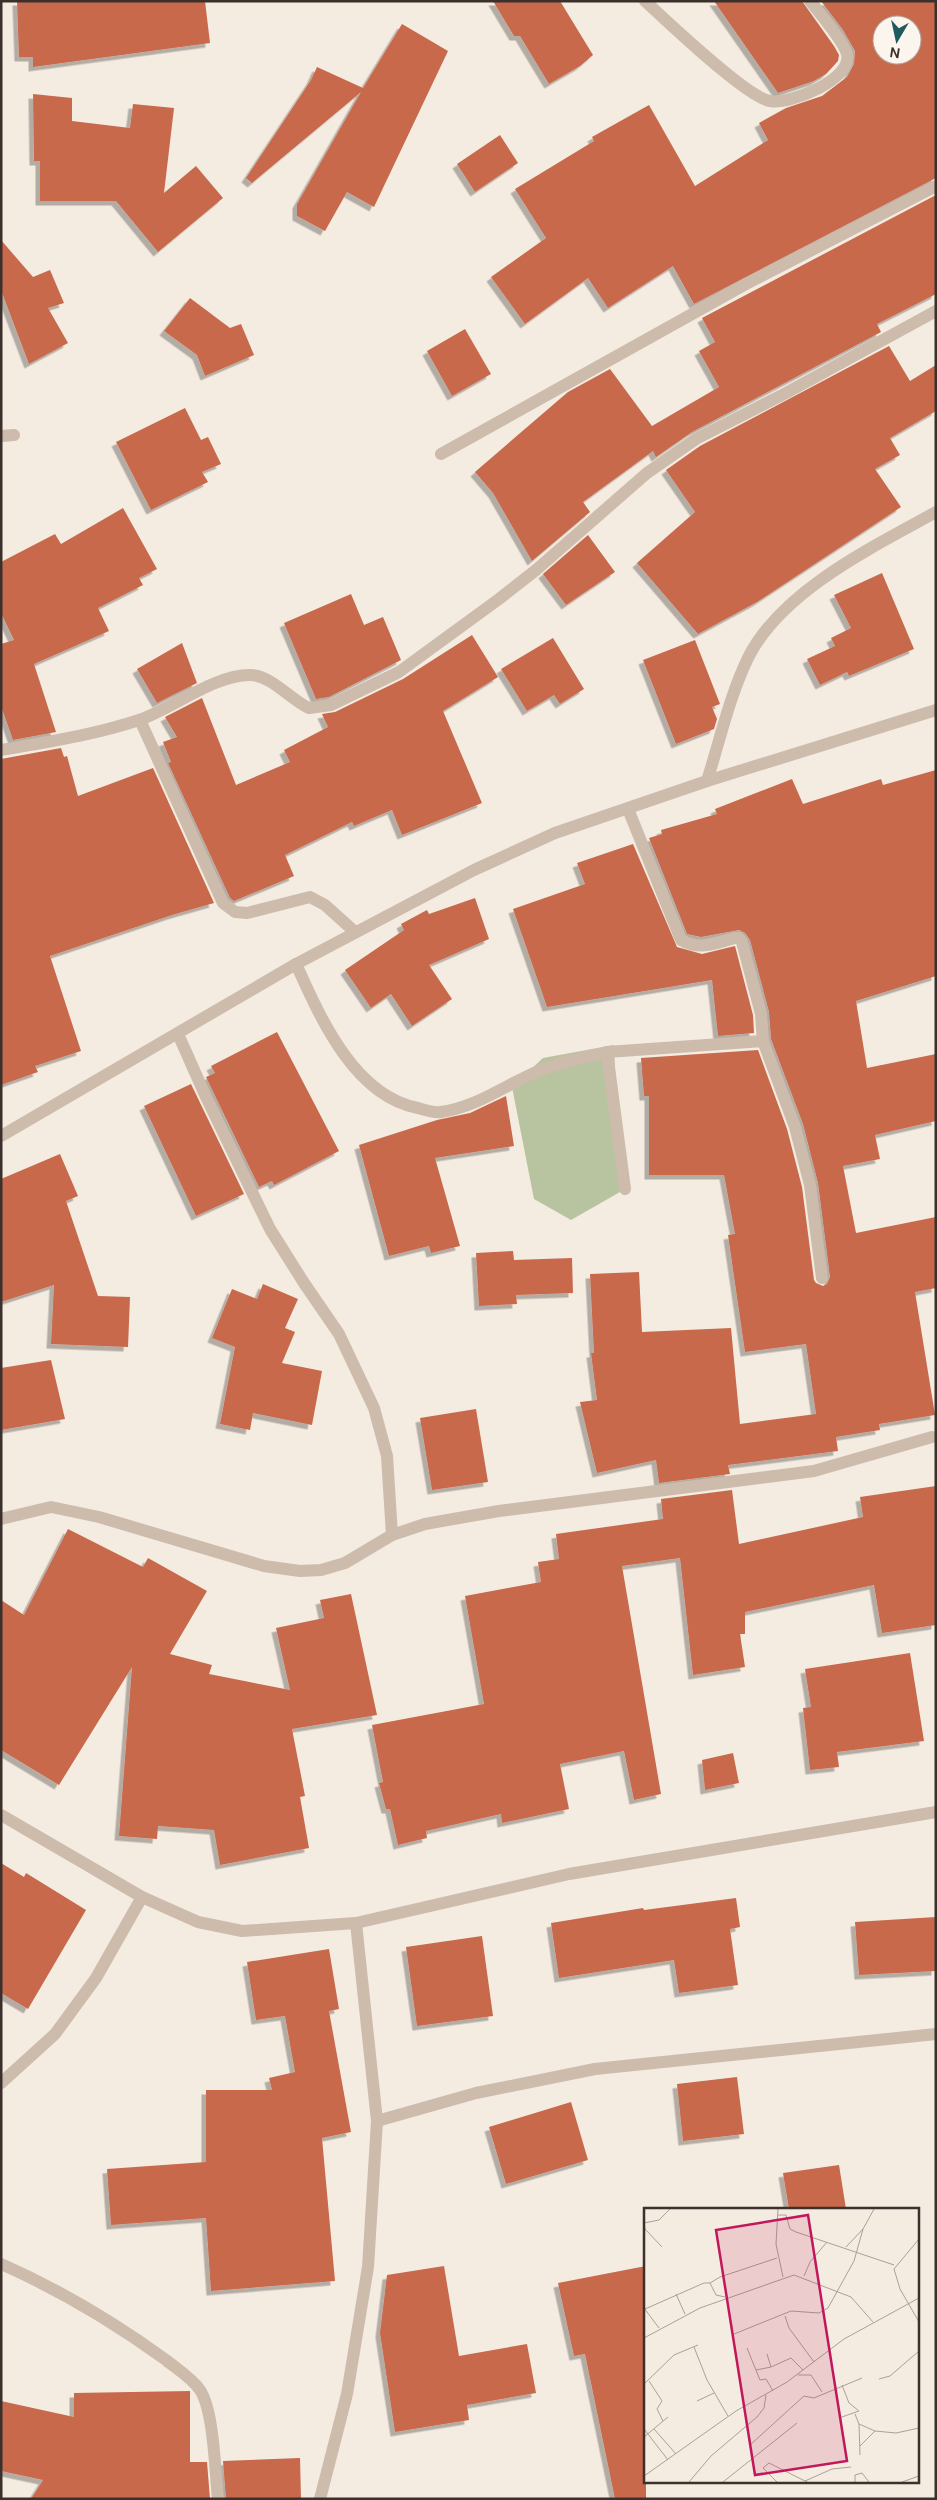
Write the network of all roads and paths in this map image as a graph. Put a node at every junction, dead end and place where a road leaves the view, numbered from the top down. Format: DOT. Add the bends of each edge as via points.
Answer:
graph roads {
  1 [pos="645,1"];
  2 [pos="810,1"];
  3 [pos="936,186"];
  4 [pos="936,311"];
  5 [pos="14,434"];
  6 [pos="1,436"];
  7 [pos="441,454"];
  8 [pos="936,512"];
  9 [pos="936,710"];
  10 [pos="140,720"];
  11 [pos="1,750"];
  12 [pos="707,781"];
  13 [pos="628,809"];
  14 [pos="355,932"];
  15 [pos="296,964"];
  16 [pos="178,1034"];
  17 [pos="763,1041"];
  18 [pos="607,1052"];
  19 [pos="1,1136"];
  20 [pos="625,1189"];
  21 [pos="822,1278"];
  22 [pos="932,1437"];
  23 [pos="1,1519"];
  24 [pos="392,1535"];
  25 [pos="936,1812"];
  26 [pos="1,1815"];
  27 [pos="142,1897"];
  28 [pos="356,1923"];
  29 [pos="936,2034"];
  30 [pos="1,2083"];
  31 [pos="377,2120"];
  32 [pos="1,2264"];
  33 [pos="218,2499"];
  34 [pos="320,2499"];
  1 -- 2 [label="street" via="713,62 769,102 803,95 839,76 847,66 847,54"];
  3 -- 7 [label="street" via="746,284"];
  4 -- 10 [label="street" via="696,439 647,473 507,593 399,672 320,708 300,704 274,684 252,675 231,678"];
  5 -- 6 [label="street"];
  8 -- 12 [label="street" via="826,576 774,620 750,656"];
  9 -- 12 [label="street"];
  10 -- 11 [label="street"];
  10 -- 14 [label="street" via="223,903 235,912 248,913 310,897 325,905"];
  12 -- 13 [label="street"];
  13 -- 14 [label="street" via="555,834 474,870"];
  13 -- 17 [label="street" via="681,940 702,947 735,938 742,942 761,1014"];
  14 -- 15 [label="street"];
  15 -- 16 [label="street"];
  15 -- 18 [label="street" via="323,1023 342,1051 373,1086 401,1105 440,1112 488,1098 505,1086 543,1069"];
  16 -- 19 [label="street"];
  16 -- 24 [label="street" via="270,1229 339,1334 374,1408 387,1456"];
  17 -- 18 [label="street"];
  17 -- 21 [label="street" via="795,1127 810,1185"];
  18 -- 20 [label="street"];
  22 -- 24 [label="street" via="814,1472 499,1511 425,1524"];
  23 -- 24 [label="street" via="51,1507 99,1517 264,1566 300,1571 321,1570 345,1563"];
  25 -- 28 [label="street" via="569,1874"];
  26 -- 27 [label="street"];
  27 -- 28 [label="street" via="198,1922 242,1931"];
  27 -- 30 [label="street" via="96,1978 55,2034"];
  28 -- 31 [label="street"];
  29 -- 31 [label="street" via="595,2069 476,2093"];
  31 -- 34 [label="street" via="368,2266 347,2394"];
  32 -- 33 [label="street" via="30,2277 150,2349 201,2390 210,2420"];
}
